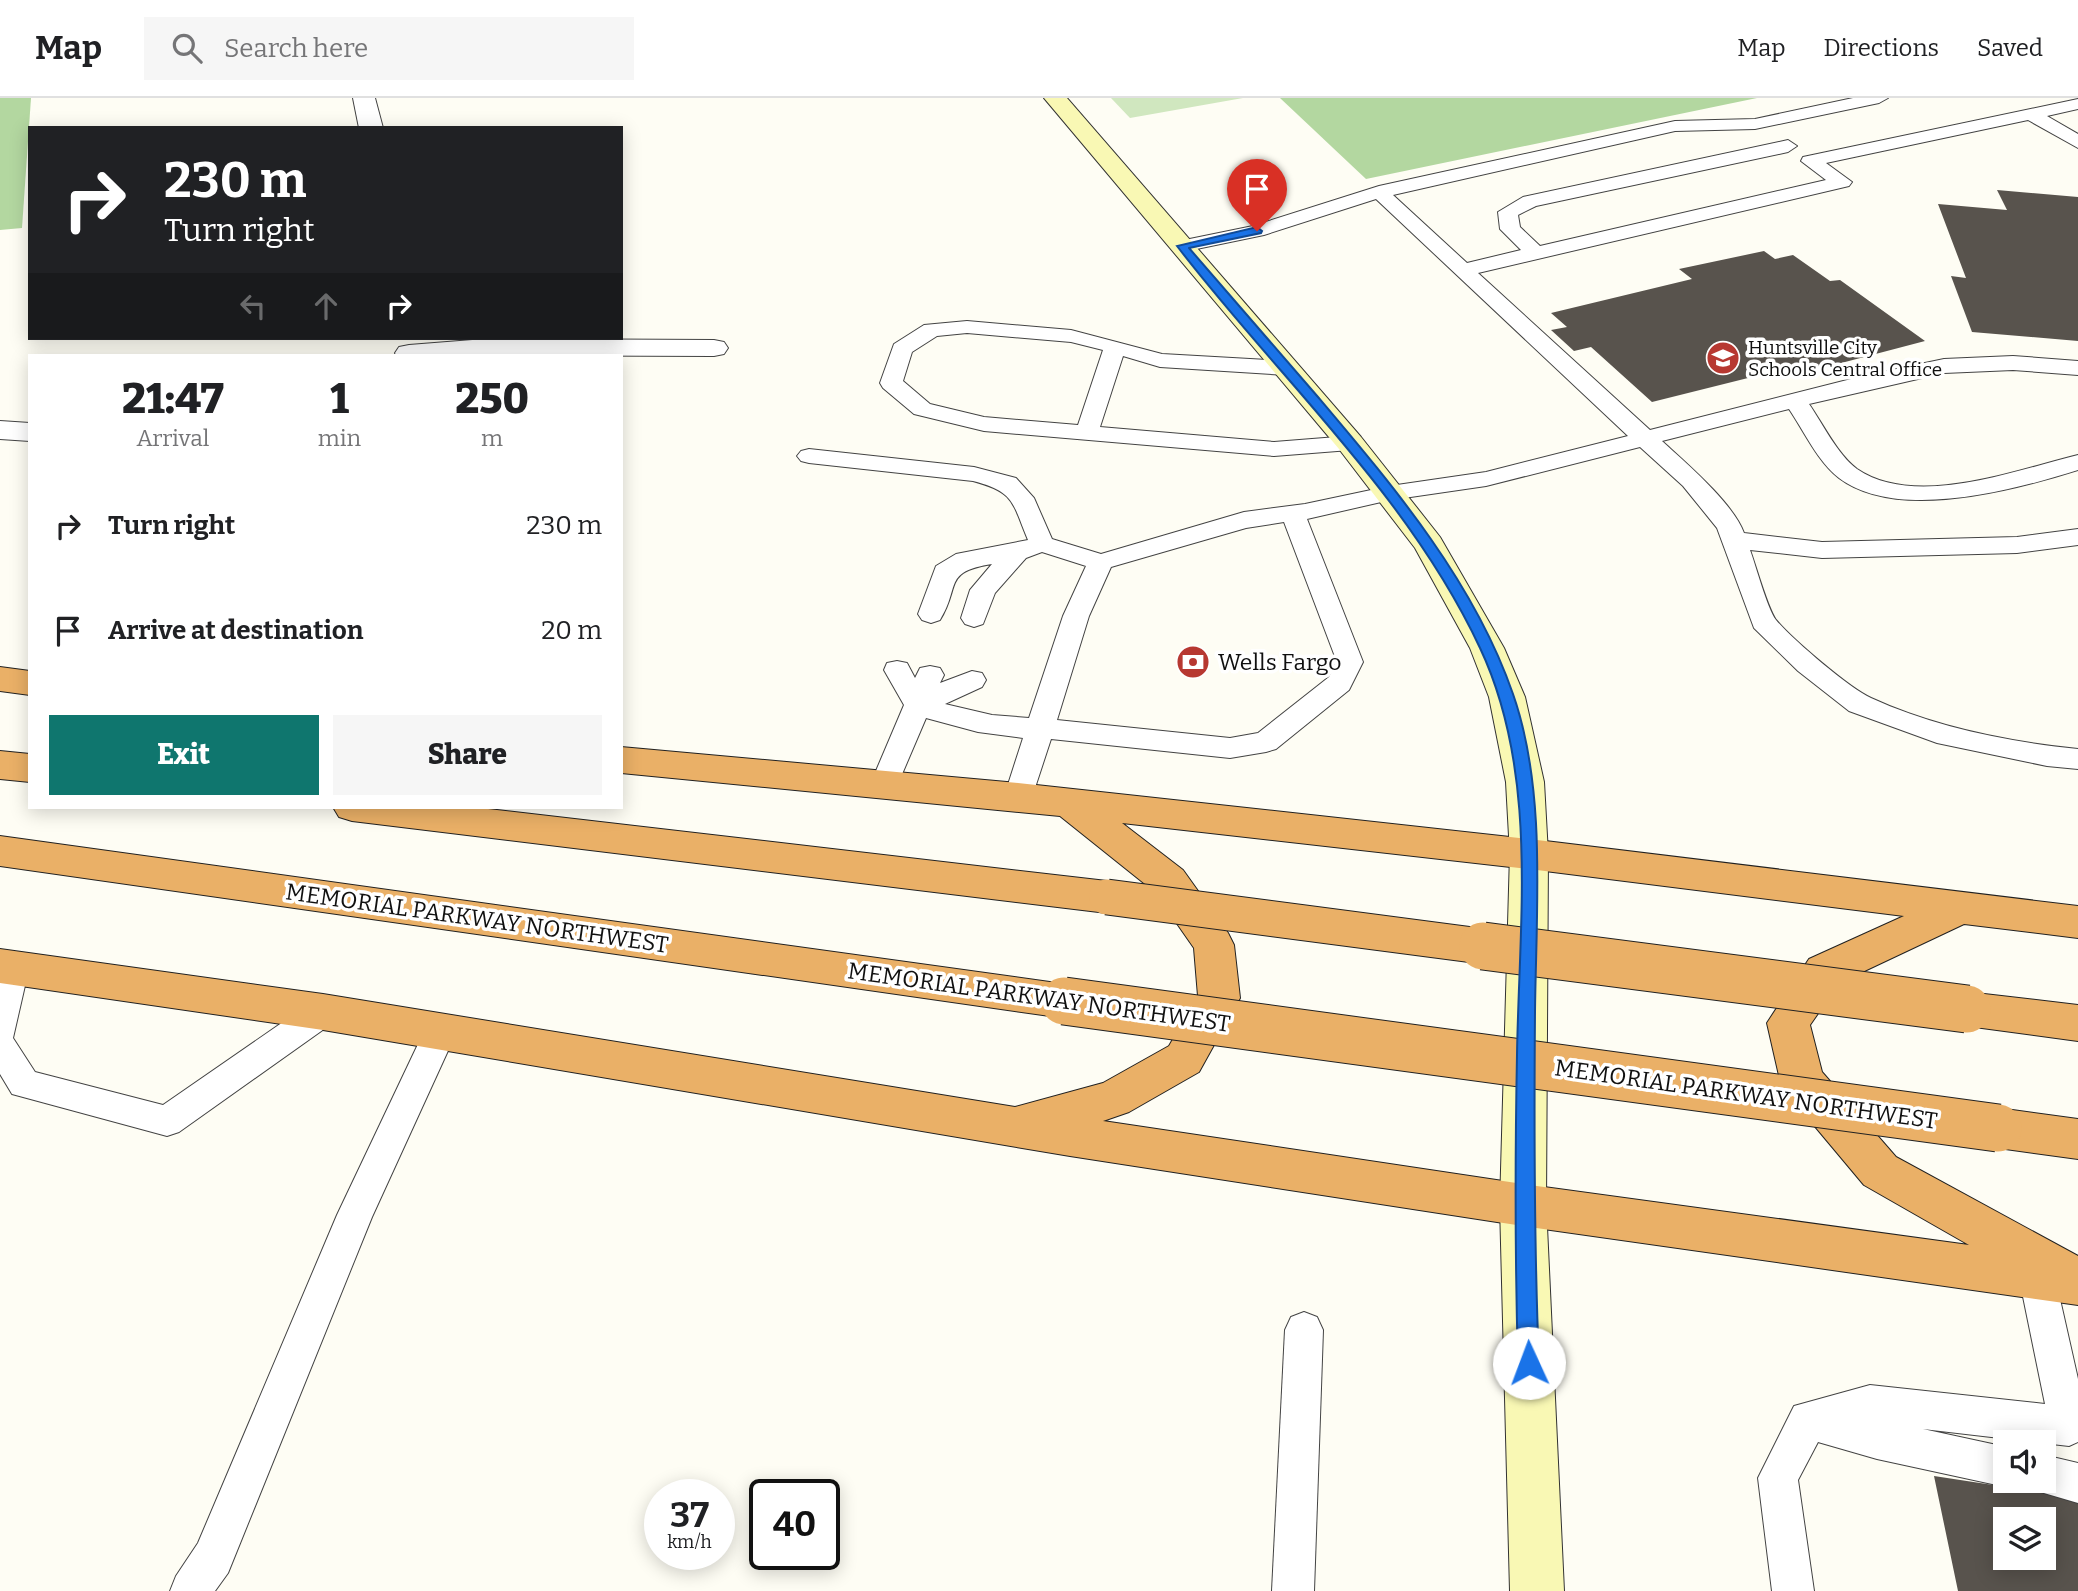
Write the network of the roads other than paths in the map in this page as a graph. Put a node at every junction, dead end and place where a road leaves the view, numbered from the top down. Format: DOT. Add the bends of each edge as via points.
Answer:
graph roads {
  1 [pos="364,98"];
  2 [pos="1055,98"];
  3 [pos="1879,98"];
  4 [pos="2078,104"];
  5 [pos="2030,114"];
  6 [pos="1755,124"];
  7 [pos="371,126"];
  8 [pos="2078,142"];
  9 [pos="1788,146"];
  10 [pos="1810,161"];
  11 [pos="1379,192"];
  12 [pos="1182,246"];
  13 [pos="1536,253"];
  14 [pos="1464,270"];
  15 [pos="1115,346"];
  16 [pos="714,348"];
  17 [pos="409,349"];
  18 [pos="1286,368"];
  19 [pos="2078,368"];
  20 [pos="1795,400"];
  21 [pos="0,430"];
  22 [pos="28,432"];
  23 [pos="1087,433"];
  24 [pos="1646,439"];
  25 [pos="1350,443"];
  26 [pos="809,456"];
  27 [pos="2078,462"];
  28 [pos="1390,493"];
  29 [pos="1293,514"];
  30 [pos="2078,537"];
  31 [pos="1734,540"];
  32 [pos="1042,544"];
  33 [pos="1017,552"];
  34 [pos="1101,562"];
  35 [pos="952,616"];
  36 [pos="0,679"];
  37 [pos="28,683"];
  38 [pos="918,705"];
  39 [pos="1040,728"];
  40 [pos="2078,759"];
  41 [pos="623,760"];
  42 [pos="0,765"];
  43 [pos="28,768"];
  44 [pos="884,785"];
  45 [pos="1017,797"];
  46 [pos="1070,803"];
  47 [pos="369,809"];
  48 [pos="0,851"];
  49 [pos="1529,854"];
  50 [pos="1960,908"];
  51 [pos="2078,922"];
  52 [pos="6,967"];
  53 [pos="323,1012"];
  54 [pos="2078,1023"];
  55 [pos="0,1031"];
  56 [pos="441,1031"];
  57 [pos="0,1045"];
  58 [pos="1014,1126"];
  59 [pos="2078,1139"];
  60 [pos="1523,1205"];
  61 [pos="2064,1280"];
  62 [pos="1304,1330"];
  63 [pos="1808,1420"];
  64 [pos="2073,1427"];
  65 [pos="1993,1464"];
  66 [pos="2056,1478"];
  67 [pos="2078,1483"];
  68 [pos="191,1591"];
  69 [pos="1293,1591"];
  70 [pos="1538,1591"];
  71 [pos="1793,1591"];
  1 -- 7 [label="street"];
  2 -- 12 [label="street"];
  3 -- 6 [label="lane"];
  4 -- 5 [label="lane"];
  5 -- 8 [label="lane"];
  5 -- 10 [label="lane"];
  6 -- 9 [label="lane"];
  6 -- 11 [label="lane" via="1675,126"];
  9 -- 10 [label="lane"];
  9 -- 13 [label="lane" via="1530,201 1508,212 1510,229"];
  10 -- 13 [label="lane" via="1842,182"];
  11 -- 12 [label="lane" via="1257,231"];
  11 -- 14 [label="lane"];
  12 -- 18 [label="street"];
  13 -- 14 [label="lane"];
  14 -- 24 [label="lane"];
  15 -- 18 [label="lane" via="1160,360"];
  15 -- 23 [label="lane"];
  15 -- 23 [label="lane" via="1071,336 980,328 932,330 902,349 891,383 922,409 984,424"];
  16 -- 17 [label="street"];
  18 -- 25 [label="street"];
  19 -- 20 [label="lane" via="2013,363 1944,366"];
  20 -- 24 [label="lane"];
  20 -- 27 [label="lane" via="1848,473 1885,491 1950,492 2031,478"];
  21 -- 22 [label="street"];
  23 -- 25 [label="lane" via="1274,449"];
  24 -- 28 [label="lane" via="1486,479"];
  24 -- 31 [label="lane" via="1691,481 1729,526"];
  25 -- 28 [label="street"];
  26 -- 32 [label="lane" via="974,474 1008,483 1022,498"];
  28 -- 29 [label="lane"];
  28 -- 49 [label="street" via="1453,584 1507,696 1525,782"];
  29 -- 34 [label="lane" via="1244,520"];
  29 -- 39 [label="lane" via="1350,662 1339,683 1266,742 1230,748"];
  30 -- 31 [label="lane" via="2017,545 1862,550"];
  31 -- 40 [label="lane" via="1763,622 1859,704 1937,733"];
  32 -- 33 [label="lane"];
  32 -- 34 [label="lane"];
  33 -- 35 [label="lane"];
  33 -- 35 [label="lane" via="964,580"];
  33 -- 35 [label="lane" via="978,550 952,555 933,568"];
  34 -- 39 [label="lane" via="1076,616"];
  36 -- 37 [label="highway"];
  38 -- 38 [label="lane" via="933,674"];
  38 -- 39 [label="lane" via="971,723"];
  38 -- 44 [label="lane"];
  39 -- 45 [label="lane"];
  41 -- 44 [label="highway"];
  42 -- 43 [label="highway"];
  44 -- 45 [label="highway"];
  45 -- 46 [label="highway"];
  46 -- 49 [label="highway"];
  46 -- 58 [label="highway" via="1169,881 1214,945 1219,998 1184,1059 1114,1099"];
  47 -- 54 [label="highway, bridge" via="1107,897"];
  48 -- 59 [label="highway, MEMORIAL PARKWAY NORTHWEST, bridge"];
  49 -- 50 [label="highway"];
  49 -- 60 [label="street"];
  50 -- 51 [label="highway"];
  50 -- 61 [label="highway" via="1824,971 1788,1023 1802,1080 1880,1171"];
  52 -- 53 [label="highway"];
  52 -- 55 [label="lane"];
  53 -- 56 [label="highway"];
  53 -- 57 [label="lane" via="167,1121 24,1084"];
  56 -- 58 [label="highway"];
  56 -- 68 [label="lane" via="355,1215 213,1558"];
  58 -- 60 [label="highway"];
  60 -- 61 [label="highway"];
  60 -- 70 [label="street"];
  61 -- 64 [label="lane"];
  62 -- 69 [label="lane"];
  63 -- 64 [label="lane" via="1870,1404"];
  63 -- 65 [label="lane"];
  63 -- 71 [label="lane" via="1778,1478"];
  66 -- 67 [label="lane"];
}
